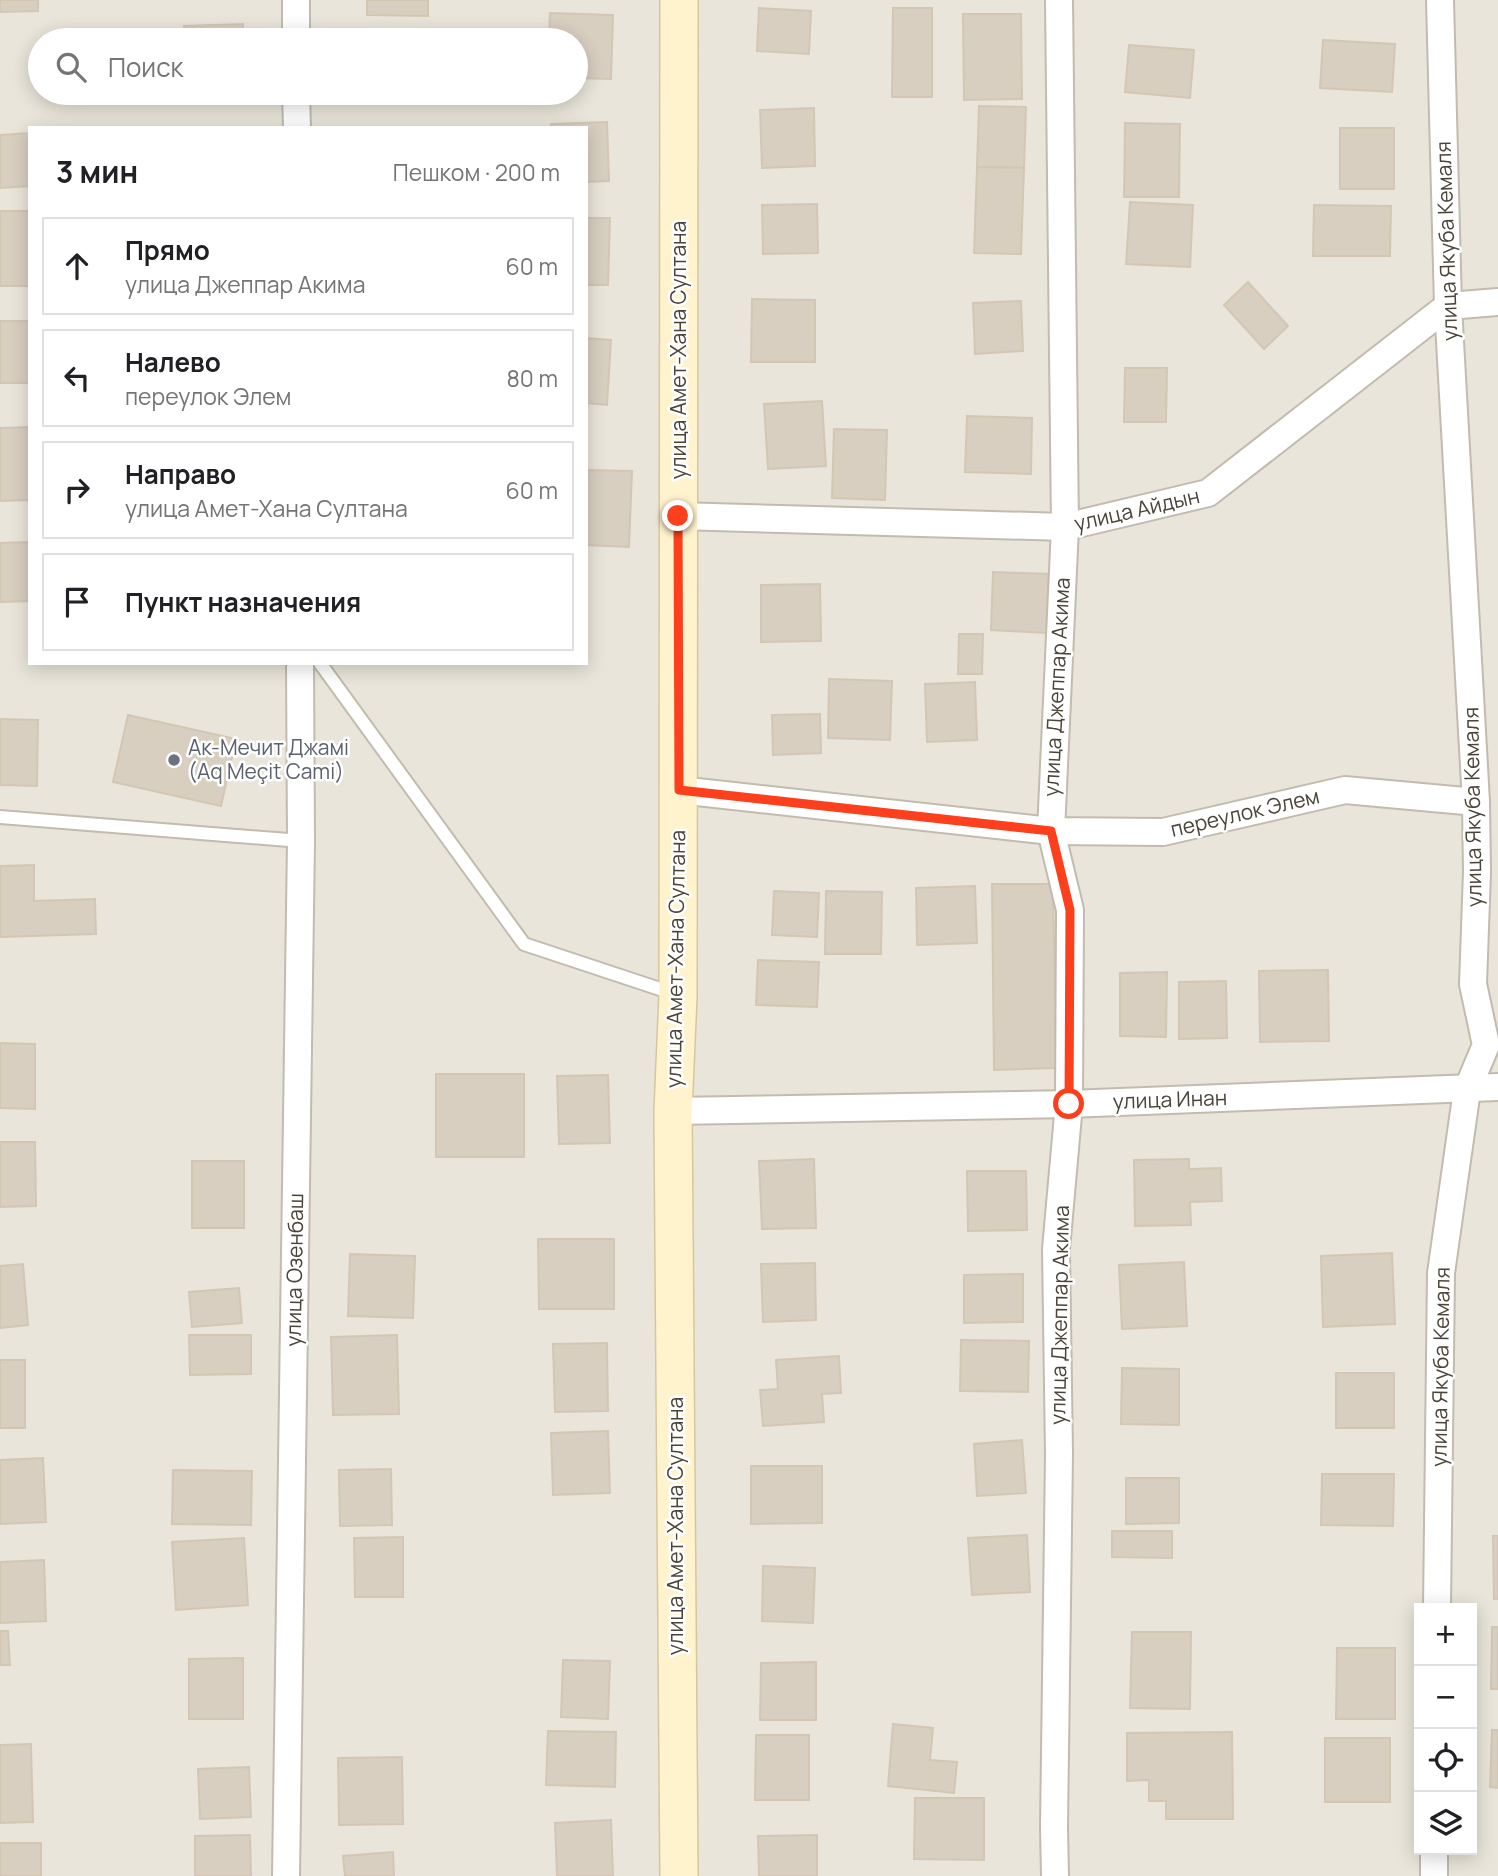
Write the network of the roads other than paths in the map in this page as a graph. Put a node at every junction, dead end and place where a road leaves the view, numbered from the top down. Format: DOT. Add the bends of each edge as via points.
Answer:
graph roads {
  1 [pos="296,0"];
  2 [pos="680,0"];
  3 [pos="1059,0"];
  4 [pos="1440,0"];
  5 [pos="296,28"];
  6 [pos="296,105"];
  7 [pos="297,126"];
  8 [pos="1498,302"];
  9 [pos="1448,306"];
  10 [pos="678,516"];
  11 [pos="1065,527"];
  12 [pos="300,665"];
  13 [pos="321,665"];
  14 [pos="679,790"];
  15 [pos="1476,802"];
  16 [pos="0,817"];
  17 [pos="1051,831"];
  18 [pos="300,841"];
  19 [pos="678,996"];
  20 [pos="1498,1087"];
  21 [pos="1467,1090"];
  22 [pos="1069,1104"];
  23 [pos="673,1111"];
  24 [pos="1437,1603"];
  25 [pos="1434,1855"];
  26 [pos="286,1876"];
  27 [pos="680,1876"];
  28 [pos="1055,1876"];
  29 [pos="1434,1876"];
  1 -- 5 [label="street"];
  2 -- 10 [label="street, улица Амет-Хана Султана"];
  3 -- 11 [label="street, улица Джеппар Акима"];
  4 -- 9 [label="street, улица Якуба Кемаля"];
  6 -- 7 [label="street"];
  8 -- 9 [label="street"];
  9 -- 11 [label="street, улица Айдын" via="1208,493"];
  9 -- 15 [label="street, улица Якуба Кемаля"];
  10 -- 11 [label="street, улица Айдын"];
  10 -- 14 [label="street, улица Амет-Хана Султана"];
  11 -- 17 [label="street, улица Джеппар Акима"];
  12 -- 18 [label="street, улица Озенбаш"];
  13 -- 19 [label="lane" via="524,944"];
  14 -- 17 [label="street, переулок Элем"];
  14 -- 19 [label="street, улица Амет-Хана Султана"];
  15 -- 17 [label="street, переулок Элем" via="1345,790 1163,832"];
  15 -- 21 [label="street, улица Якуба Кемаля" via="1473,984 1486,1045"];
  16 -- 18 [label="lane"];
  17 -- 22 [label="street, улица Джеппар Акима" via="1070,910"];
  18 -- 26 [label="street, улица Озенбаш"];
  19 -- 23 [label="street, улица Амет-Хана Султана"];
  20 -- 21 [label="street, улица Инан"];
  21 -- 22 [label="street, улица Инан"];
  21 -- 24 [label="street, улица Якуба Кемаля" via="1441,1273"];
  22 -- 23 [label="street, улица Инан"];
  22 -- 28 [label="street, улица Джеппар Акима" via="1056,1249"];
  23 -- 27 [label="street, улица Амет-Хана Султана"];
  25 -- 29 [label="street"];
}
